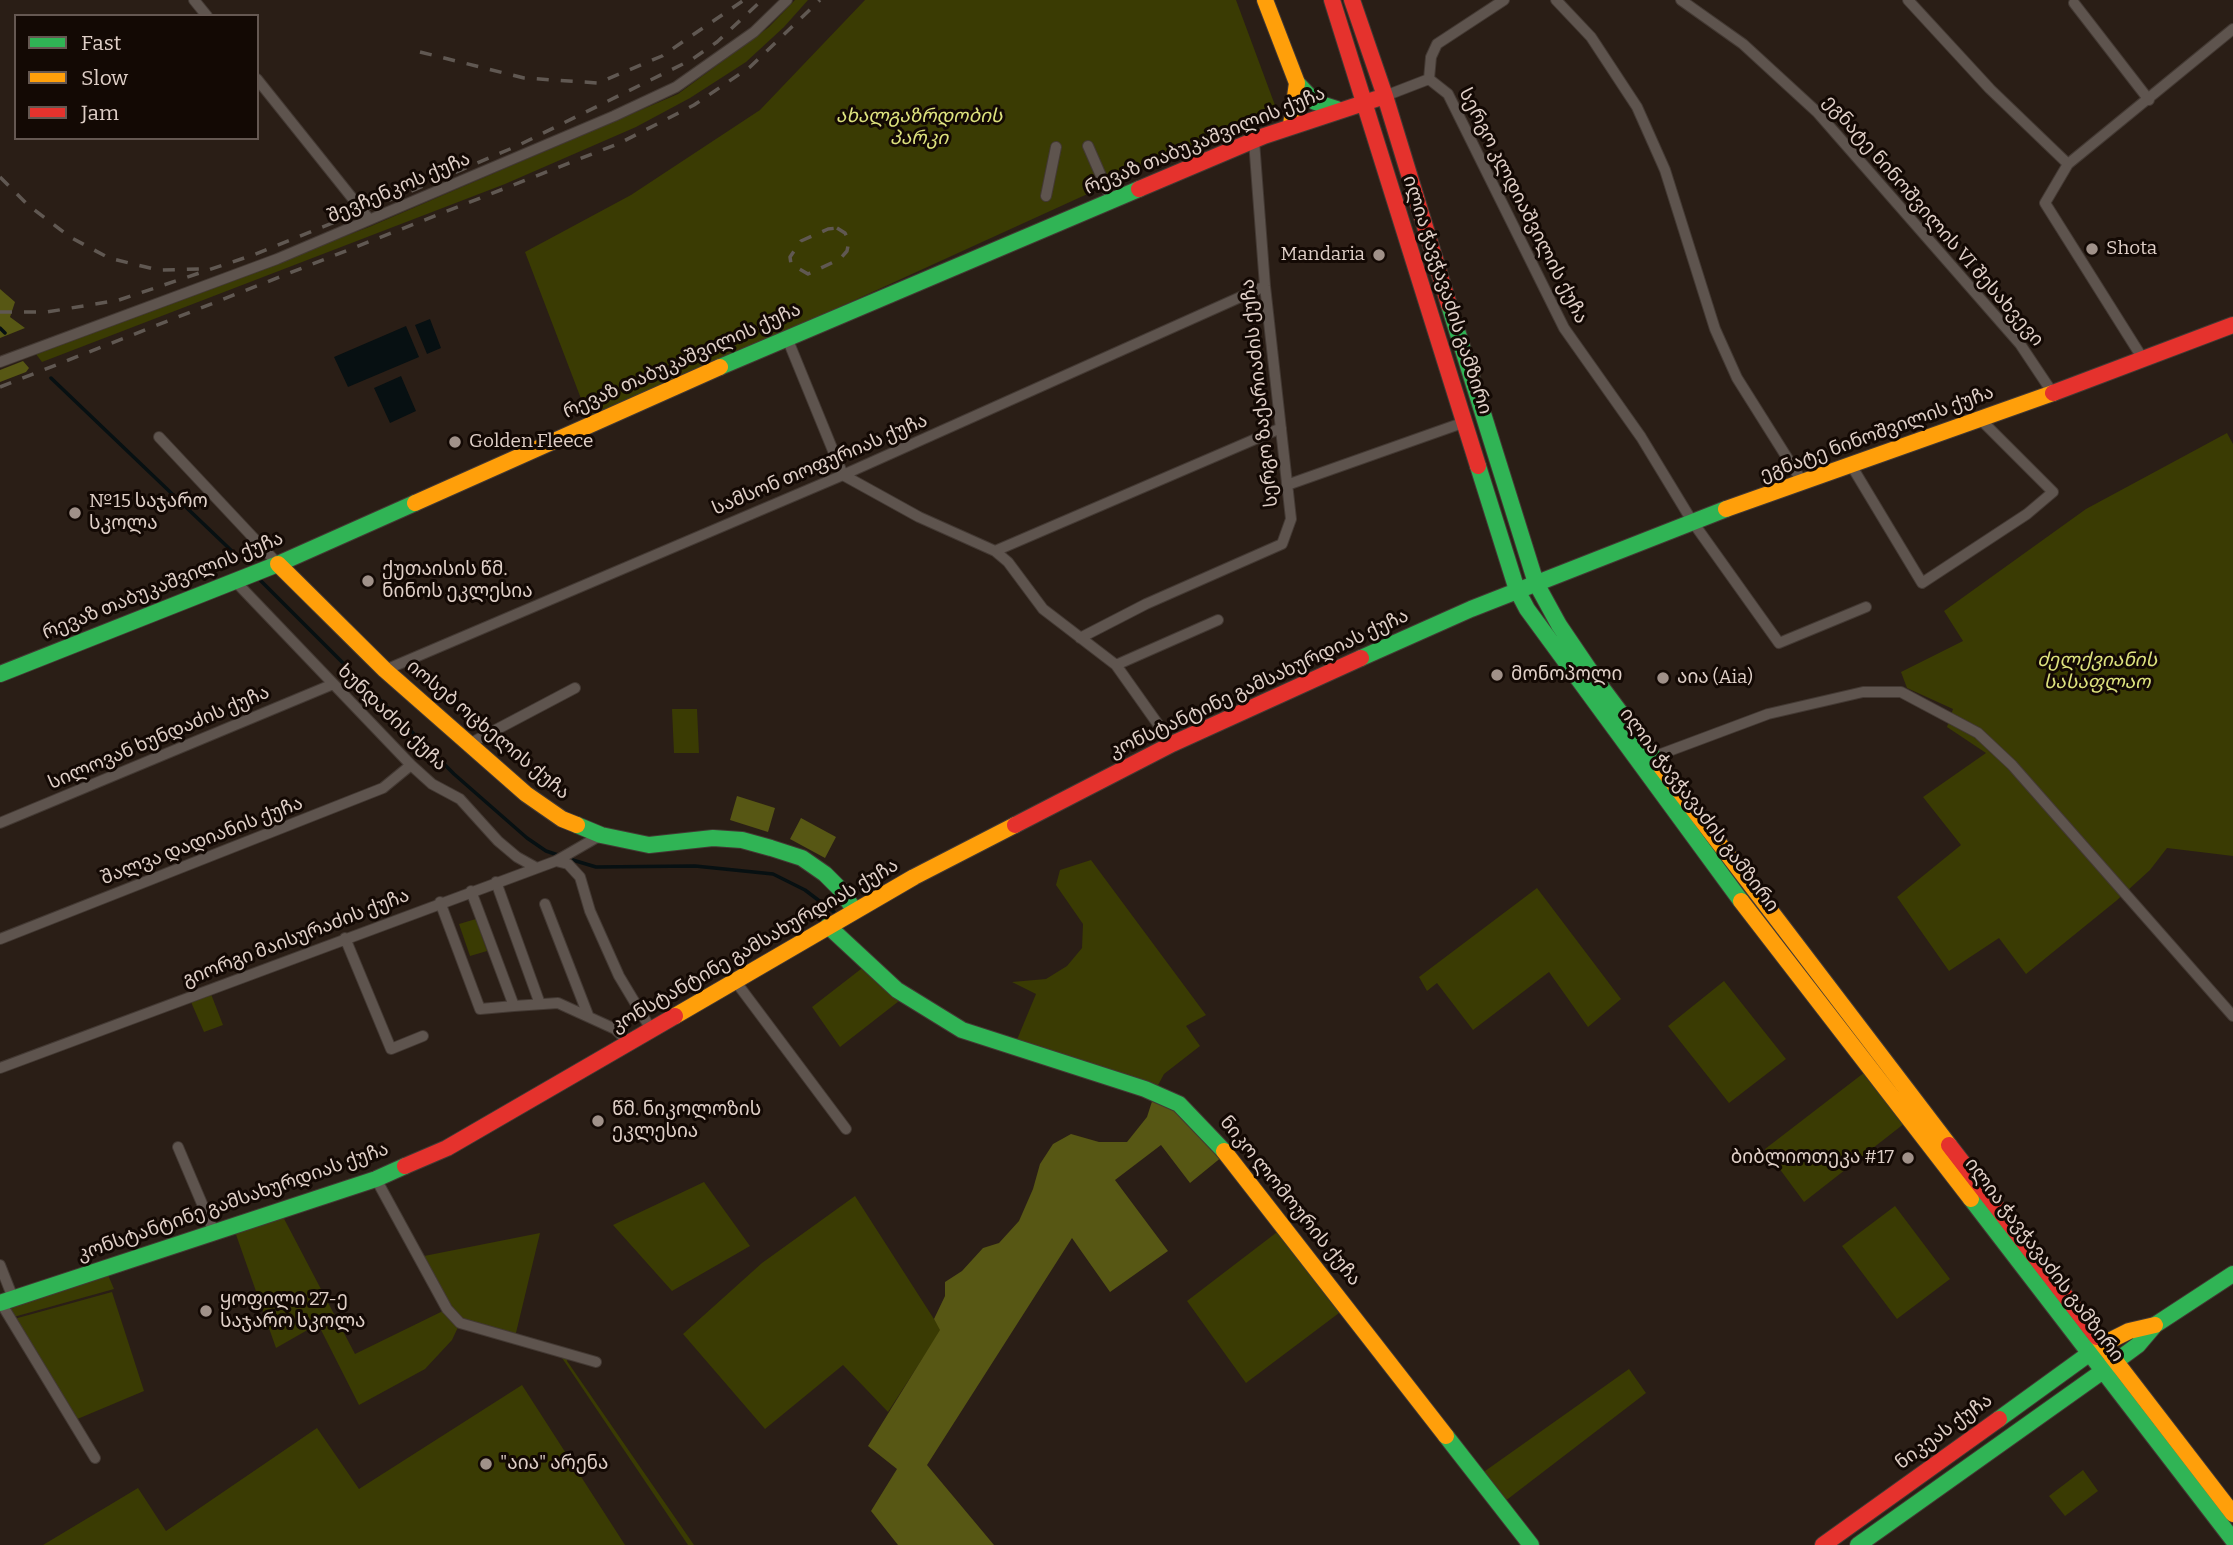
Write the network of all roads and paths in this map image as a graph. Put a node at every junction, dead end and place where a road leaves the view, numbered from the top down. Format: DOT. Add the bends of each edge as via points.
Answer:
graph roads {
  1 [pos="787,0"];
  2 [pos="1265,0"];
  3 [pos="1332,0"];
  4 [pos="1352,0"];
  5 [pos="1504,0"];
  6 [pos="1556,0"];
  7 [pos="1681,0"];
  8 [pos="1915,2"];
  9 [pos="2074,3"];
  10 [pos="2233,29"];
  11 [pos="1429,79"];
  12 [pos="259,82"];
  13 [pos="1297,83"];
  14 [pos="1385,96"];
  15 [pos="2149,100"];
  16 [pos="1363,102"];
  17 [pos="1337,109"];
  18 [pos="1291,125"];
  19 [pos="1254,141"];
  20 [pos="1088,146"];
  21 [pos="1056,147"];
  22 [pos="2068,164"];
  23 [pos="1046,196"];
  24 [pos="1112,201"];
  25 [pos="369,219"];
  26 [pos="1265,286"];
  27 [pos="2233,325"];
  28 [pos="787,338"];
  29 [pos="2143,359"];
  30 [pos="0,362"];
  31 [pos="2052,392"];
  32 [pos="1981,420"];
  33 [pos="1465,422"];
  34 [pos="1281,428"];
  35 [pos="159,437"];
  36 [pos="1851,466"];
  37 [pos="843,475"];
  38 [pos="1803,483"];
  39 [pos="1287,485"];
  40 [pos="1692,521"];
  41 [pos="995,551"];
  42 [pos="278,564"];
  43 [pos="235,581"];
  44 [pos="1536,583"];
  45 [pos="1517,590"];
  46 [pos="1866,607"];
  47 [pos="1218,620"];
  48 [pos="1080,638"];
  49 [pos="1116,665"];
  50 [pos="385,670"];
  51 [pos="0,674"];
  52 [pos="331,685"];
  53 [pos="575,688"];
  54 [pos="469,744"];
  55 [pos="1172,744"];
  56 [pos="1653,757"];
  57 [pos="411,765"];
  58 [pos="0,823"];
  59 [pos="601,835"];
  60 [pos="556,861"];
  61 [pos="535,867"];
  62 [pos="496,881"];
  63 [pos="471,891"];
  64 [pos="440,902"];
  65 [pos="545,904"];
  66 [pos="854,911"];
  67 [pos="828,926"];
  68 [pos="345,938"];
  69 [pos="0,939"];
  70 [pos="736,982"];
  71 [pos="540,1004"];
  72 [pos="514,1006"];
  73 [pos="588,1015"];
  74 [pos="2233,1016"];
  75 [pos="652,1031"];
  76 [pos="423,1036"];
  77 [pos="630,1044"];
  78 [pos="0,1068"];
  79 [pos="846,1129"];
  80 [pos="178,1147"];
  81 [pos="376,1179"];
  82 [pos="214,1232"];
  83 [pos="0,1265"];
  84 [pos="2233,1274"];
  85 [pos="5,1301"];
  86 [pos="2155,1325"];
  87 [pos="2103,1344"];
  88 [pos="2089,1354"];
  89 [pos="596,1362"];
  90 [pos="2115,1362"];
  91 [pos="2101,1371"];
  92 [pos="96,1458"];
  93 [pos="2233,1514"];
  94 [pos="2233,1540"];
  95 [pos="1531,1545"];
  96 [pos="1823,1545"];
  97 [pos="1858,1545"];
  1 -- 25 [label="street, შევჩენკოს ქუჩა" via="754,32 676,88"];
  2 -- 13 [label="main road"];
  3 -- 16 [label="main road, ილია ჭავჭავაძის გამზირი"];
  4 -- 14 [label="main road, ილია ჭავჭავაძის გამზირი"];
  5 -- 11 [label="street" via="1437,44"];
  6 -- 38 [label="street" via="1591,37 1637,107 1665,170 1720,341 1737,378"];
  7 -- 31 [label="street, ეგნატე ნინოშვილის VI შესახვევი" via="1743,44 1816,111 2020,344"];
  8 -- 22 [label="street" via="1990,89"];
  9 -- 15 [label="street"];
  10 -- 15 [label="street"];
  11 -- 14 [label="street"];
  11 -- 40 [label="street, სერგო კლდიაშვილის ქუჩა" via="1448,94 1564,328 1641,437"];
  12 -- 25 [label="street"];
  13 -- 17 [label="main road" via="1315,102"];
  13 -- 18 [label="main road"];
  14 -- 16 [label="main road, რევაზ თაბუკაშვილის ქუჩა"];
  14 -- 44 [label="main road, ილია ჭავჭავაძის გამზირი" via="1464,365"];
  15 -- 22 [label="street"];
  16 -- 17 [label="main road, რევაზ თაბუკაშვილის ქუჩა"];
  16 -- 33 [label="main road, ილია ჭავჭავაძის გამზირი"];
  17 -- 18 [label="main road, რევაზ თაბუკაშვილის ქუჩა"];
  18 -- 19 [label="main road, რევაზ თაბუკაშვილის ქუჩა"];
  19 -- 24 [label="main road, რევაზ თაბუკაშვილის ქუჩა"];
  19 -- 26 [label="street, სერგო ზაქარიაძის ქუჩა"];
  20 -- 24 [label="street"];
  21 -- 23 [label="street"];
  22 -- 29 [label="street" via="2045,203"];
  24 -- 28 [label="main road, რევაზ თაბუკაშვილის ქუჩა"];
  25 -- 30 [label="street, შევჩენკოს ქუჩა" via="277,259"];
  26 -- 34 [label="street, სერგო ზაქარიაძის ქუჩა"];
  26 -- 37 [label="street, სამსონ თოფურიას ქუჩა"];
  27 -- 29 [label="main road, ეგნატე ნინოშვილის ქუჩა"];
  28 -- 37 [label="street"];
  28 -- 42 [label="main road, რევაზ თაბუკაშვილის ქუჩა"];
  29 -- 31 [label="main road, ეგნატე ნინოშვილის ქუჩა"];
  31 -- 32 [label="main road, ეგნატე ნინოშვილის ქუჩა"];
  32 -- 36 [label="main road, ეგნატე ნინოშვილის ქუჩა"];
  32 -- 36 [label="street" via="2053,492 1922,583"];
  33 -- 39 [label="street"];
  33 -- 45 [label="main road, ილია ჭავჭავაძის გამზირი"];
  34 -- 39 [label="street, სერგო ზაქარიაძის ქუჩა"];
  34 -- 41 [label="street"];
  35 -- 42 [label="street"];
  36 -- 38 [label="main road, ეგნატე ნინოშვილის ქუჩა"];
  37 -- 41 [label="street" via="919,517"];
  37 -- 50 [label="street, სამსონ თოფურიას ქუჩა"];
  38 -- 40 [label="main road, ეგნატე ნინოშვილის ქუჩა"];
  39 -- 48 [label="street, სერგო ზაქარიაძის ქუჩა" via="1291,519 1282,544"];
  40 -- 44 [label="main road, ეგნატე ნინოშვილის ქუჩა"];
  40 -- 46 [label="street, სერგო კლდიაშვილის ქუჩა" via="1779,643"];
  41 -- 48 [label="street" via="1043,609"];
  42 -- 43 [label="main road, რევაზ თაბუკაშვილის ქუჩა"];
  42 -- 50 [label="main road, იოსებ ოცხელის ქუჩა"];
  43 -- 51 [label="main road, რევაზ თაბუკაშვილის ქუჩა"];
  43 -- 52 [label="street, ხუნდაძის ქუჩა"];
  44 -- 45 [label="main road, კონსტანტინე გამსახურდიას ქუჩა"];
  44 -- 56 [label="main road, ილია ჭავჭავაძის გამზირი" via="1586,664"];
  45 -- 55 [label="main road, კონსტანტინე გამსახურდიას ქუჩა"];
  45 -- 88 [label="main road, ილია ჭავჭავაძის გამზირი" via="1530,615 1640,768"];
  47 -- 49 [label="street"];
  48 -- 49 [label="street"];
  49 -- 55 [label="street"];
  50 -- 54 [label="main road, იოსებ ოცხელის ქუჩა"];
  52 -- 57 [label="street, ხუნდაძის ქუჩა"];
  52 -- 58 [label="street, სილოვან ხუნდაძის ქუჩა"];
  53 -- 54 [label="street"];
  54 -- 59 [label="main road, იოსებ ოცხელის ქუჩა" via="526,794"];
  55 -- 66 [label="main road, კონსტანტინე გამსახურდიას ქუჩა"];
  56 -- 74 [label="street" via="1768,714 1863,692 1901,692 1978,733 2012,765"];
  56 -- 87 [label="main road, ილია ჭავჭავაძის გამზირი"];
  57 -- 61 [label="street, ხუნდაძის ქუჩა" via="432,784 460,799 498,841"];
  57 -- 69 [label="street, შალვა დადიანის ქუჩა" via="383,789"];
  59 -- 60 [label="street, გიორგი მაისურაძის ქუჩა"];
  59 -- 66 [label="main road, იოსებ ოცხელის ქუჩა" via="649,845 713,838 771,848 802,858 825,874"];
  60 -- 61 [label="street, გიორგი მაისურაძის ქუჩა"];
  60 -- 75 [label="street" via="568,864 580,877 619,976"];
  61 -- 62 [label="street, გიორგი მაისურაძის ქუჩა"];
  62 -- 63 [label="street, გიორგი მაისურაძის ქუჩა"];
  62 -- 71 [label="street"];
  63 -- 64 [label="street, გიორგი მაისურაძის ქუჩა"];
  63 -- 72 [label="street"];
  64 -- 68 [label="street, გიორგი მაისურაძის ქუჩა"];
  64 -- 72 [label="street" via="480,1009"];
  65 -- 73 [label="street"];
  66 -- 67 [label="main road, კონსტანტინე გამსახურდიას ქუჩა"];
  67 -- 70 [label="main road, კონსტანტინე გამსახურდიას ქუჩა"];
  67 -- 95 [label="main road, ნიკო ლომოურის ქუჩა" via="897,990 962,1030 1179,1104 1224,1150"];
  68 -- 76 [label="street" via="391,1049"];
  68 -- 78 [label="street, გიორგი მაისურაძის ქუჩა"];
  70 -- 75 [label="main road, კონსტანტინე გამსახურდიას ქუჩა"];
  70 -- 79 [label="street"];
  71 -- 72 [label="street"];
  71 -- 73 [label="street" via="558,1003"];
  73 -- 77 [label="street" via="615,1029"];
  75 -- 77 [label="main road, კონსტანტინე გამსახურდიას ქუჩა"];
  77 -- 81 [label="main road, კონსტანტინე გამსახურდიას ქუჩა" via="447,1148"];
  80 -- 82 [label="street"];
  81 -- 82 [label="main road, კონსტანტინე გამსახურდიას ქუჩა"];
  81 -- 89 [label="street" via="447,1309 460,1323"];
  82 -- 85 [label="main road, კონსტანტინე გამსახურდიას ქუჩა"];
  83 -- 85 [label="street"];
  84 -- 86 [label="main road"];
  85 -- 92 [label="street"];
  86 -- 87 [label="main road, ნიკეას ქუჩა"];
  86 -- 90 [label="main road"];
  87 -- 88 [label="main road, ნიკეას ქუჩა"];
  87 -- 90 [label="main road, ილია ჭავჭავაძის გამზირი"];
  88 -- 91 [label="main road, ილია ჭავჭავაძის გამზირი"];
  88 -- 96 [label="main road, ნიკეას ქუჩა"];
  90 -- 91 [label="main road"];
  90 -- 93 [label="main road, ილია ჭავჭავაძის გამზირი"];
  91 -- 94 [label="main road, ილია ჭავჭავაძის გამზირი"];
  91 -- 97 [label="main road"];
}
